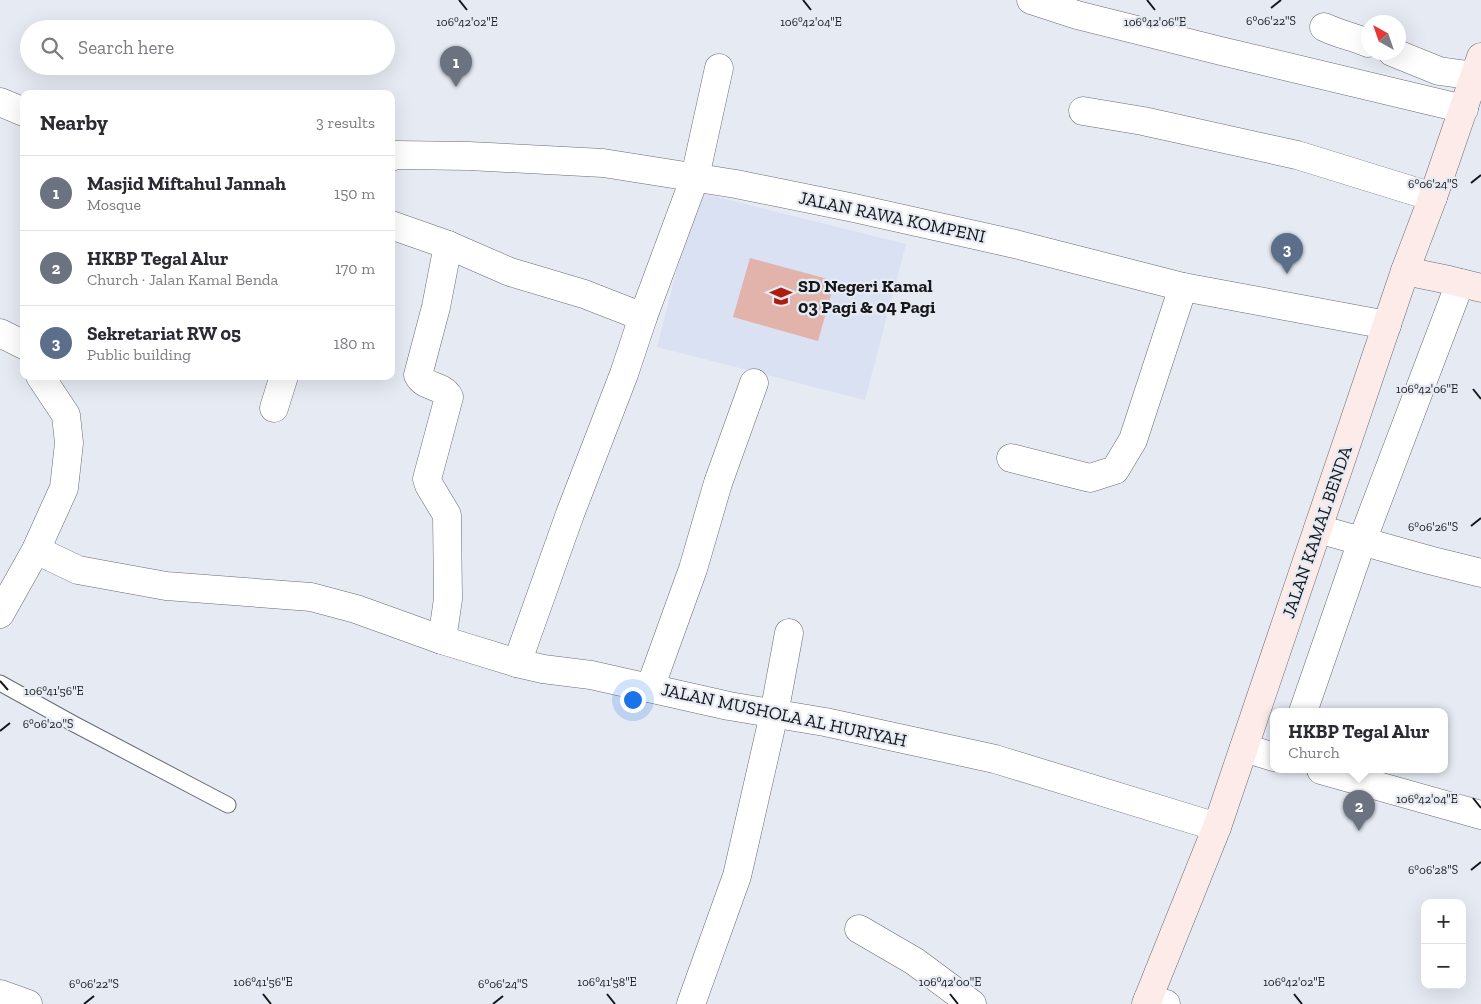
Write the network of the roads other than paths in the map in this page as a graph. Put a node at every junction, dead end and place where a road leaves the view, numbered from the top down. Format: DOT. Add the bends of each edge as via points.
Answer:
graph roads {
  1 [pos="1031,0"];
  2 [pos="1324,28"];
  3 [pos="1361,40"];
  4 [pos="1406,58"];
  5 [pos="1478,66"];
  6 [pos="719,68"];
  7 [pos="0,102"];
  8 [pos="1464,108"];
  9 [pos="20,110"];
  10 [pos="1083,111"];
  11 [pos="395,155"];
  12 [pos="694,177"];
  13 [pos="1433,197"];
  14 [pos="395,226"];
  15 [pos="448,245"];
  16 [pos="1412,273"];
  17 [pos="1463,284"];
  18 [pos="1183,288"];
  19 [pos="643,317"];
  20 [pos="1387,325"];
  21 [pos="0,333"];
  22 [pos="20,343"];
  23 [pos="43,380"];
  24 [pos="283,380"];
  25 [pos="754,383"];
  26 [pos="274,408"];
  27 [pos="1011,458"];
  28 [pos="1341,535"];
  29 [pos="36,550"];
  30 [pos="1481,573"];
  31 [pos="0,614"];
  32 [pos="789,632"];
  33 [pos="442,640"];
  34 [pos="517,663"];
  35 [pos="0,683"];
  36 [pos="650,688"];
  37 [pos="1276,708"];
  38 [pos="1304,708"];
  39 [pos="774,714"];
  40 [pos="1270,724"];
  41 [pos="1259,753"];
  42 [pos="1332,773"];
  43 [pos="228,805"];
  44 [pos="1481,815"];
  45 [pos="1217,827"];
  46 [pos="859,929"];
  47 [pos="0,994"];
  48 [pos="1155,1002"];
  49 [pos="28,1004"];
  50 [pos="691,1004"];
  51 [pos="972,1004"];
  1 -- 8 [label="street" via="1077,15 1221,51"];
  2 -- 3 [label="street"];
  4 -- 5 [label="street" via="1439,71"];
  5 -- 8 [label="main road, JALAN KAMAL BENDA"];
  6 -- 12 [label="street"];
  7 -- 9 [label="street"];
  8 -- 13 [label="main road, JALAN KAMAL BENDA"];
  10 -- 13 [label="street" via="1297,155"];
  11 -- 12 [label="street, JALAN RAWA KOMPENI" via="603,163"];
  12 -- 18 [label="street, JALAN RAWA KOMPENI" via="1015,244"];
  12 -- 19 [label="street"];
  13 -- 16 [label="main road, JALAN KAMAL BENDA"];
  14 -- 15 [label="street"];
  15 -- 19 [label="street" via="510,272 584,294"];
  15 -- 33 [label="street" via="418,375 423,382 444,390 449,397 427,479 447,515 448,599"];
  16 -- 17 [label="main road"];
  16 -- 20 [label="main road, JALAN KAMAL BENDA"];
  17 -- 28 [label="street"];
  18 -- 20 [label="street, JALAN RAWA KOMPENI"];
  18 -- 27 [label="street" via="1133,440 1115,470 1090,478"];
  19 -- 34 [label="street"];
  20 -- 28 [label="main road, JALAN KAMAL BENDA"];
  21 -- 22 [label="street"];
  23 -- 29 [label="street" via="66,415 69,443 64,488"];
  24 -- 26 [label="street"];
  25 -- 36 [label="street"];
  28 -- 30 [label="street"];
  28 -- 37 [label="main road, JALAN KAMAL BENDA"];
  28 -- 38 [label="street"];
  29 -- 31 [label="street"];
  29 -- 33 [label="street, JALAN MUSHOLA AL HURIYAH" via="78,570 166,586 311,597 356,609"];
  32 -- 39 [label="street"];
  33 -- 34 [label="street, JALAN MUSHOLA AL HURIYAH"];
  34 -- 36 [label="street, JALAN MUSHOLA AL HURIYAH"];
  35 -- 43 [label="lane"];
  36 -- 39 [label="street, JALAN MUSHOLA AL HURIYAH"];
  39 -- 45 [label="street, JALAN MUSHOLA AL HURIYAH" via="995,759"];
  39 -- 50 [label="street" via="737,876"];
  40 -- 41 [label="main road, JALAN KAMAL BENDA"];
  41 -- 45 [label="main road, JALAN KAMAL BENDA"];
  42 -- 44 [label="street"];
  45 -- 48 [label="main road, JALAN KAMAL BENDA"];
  46 -- 51 [label="street" via="914,961"];
  47 -- 49 [label="street"];
}
